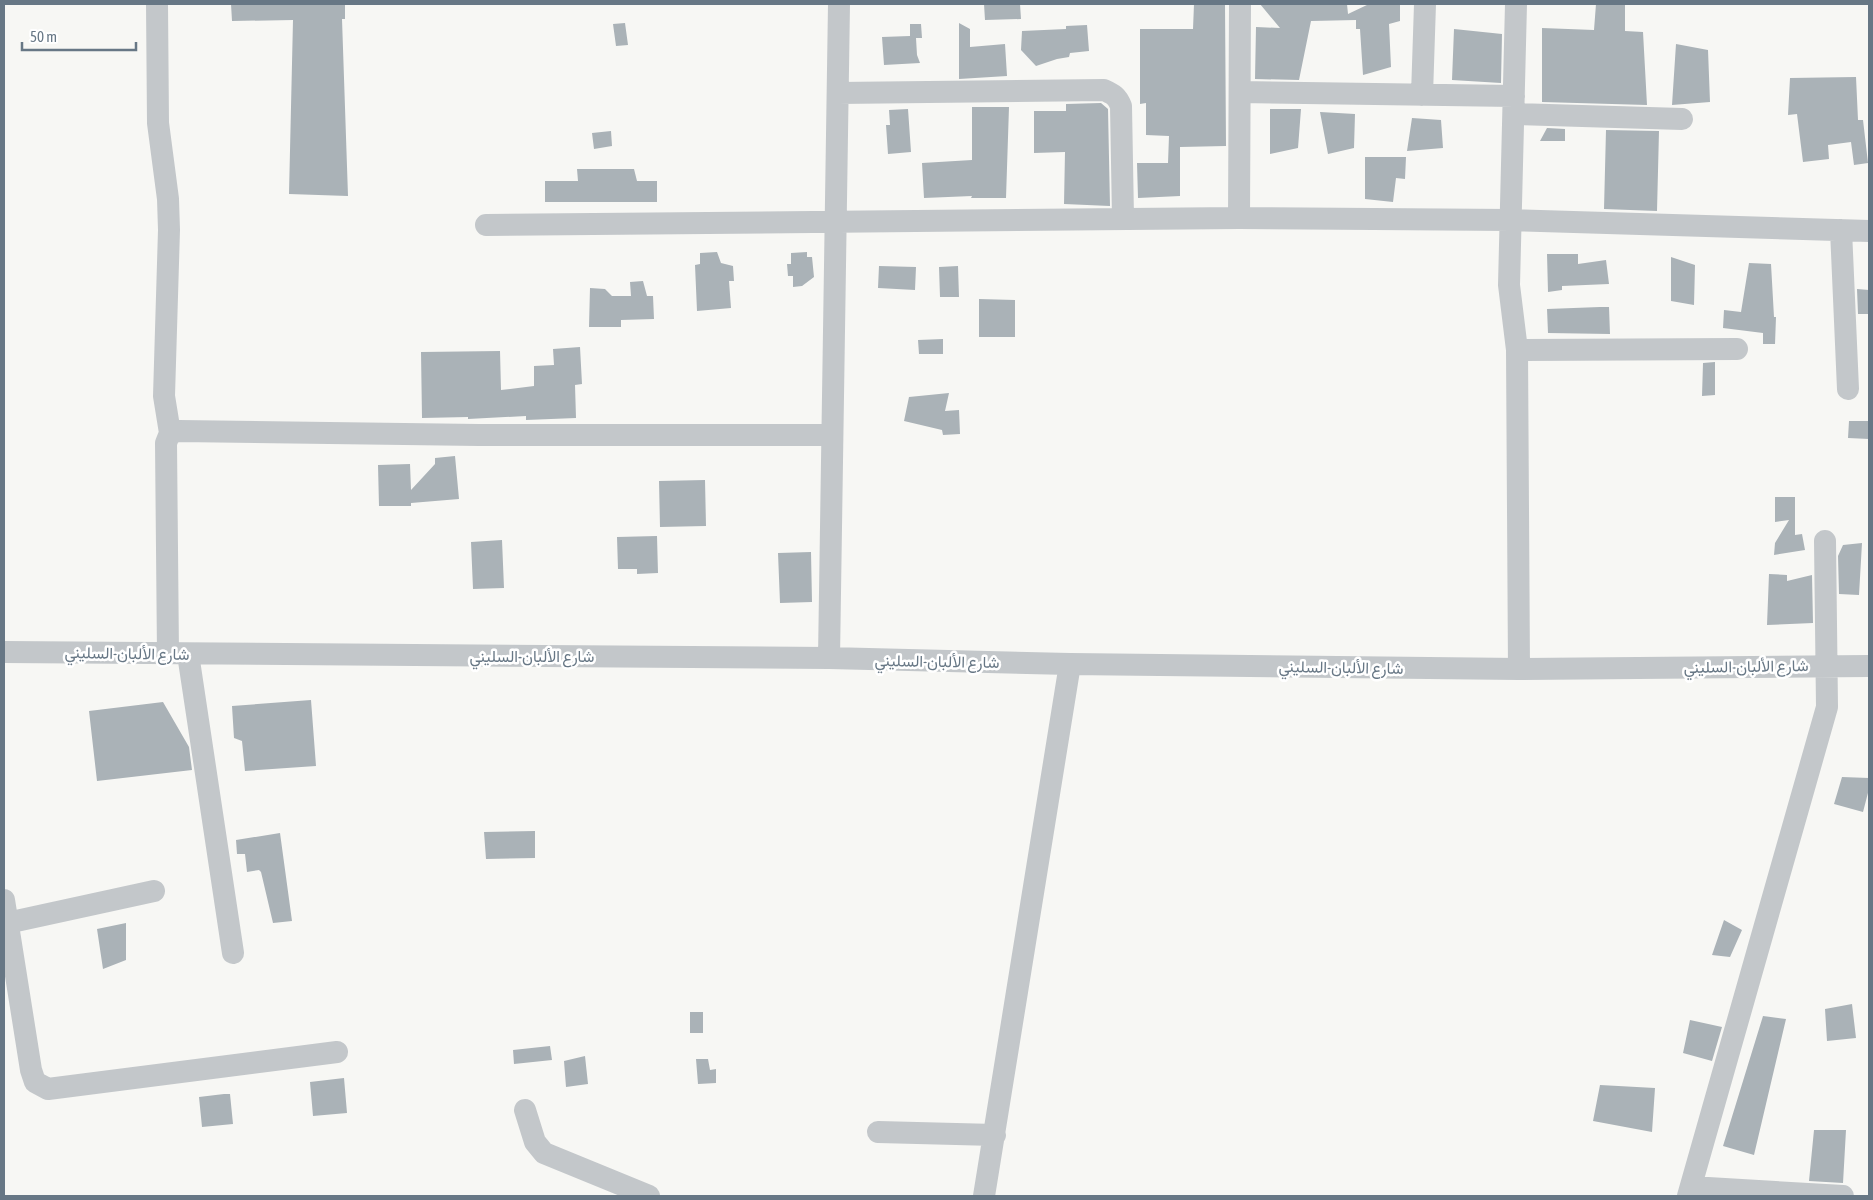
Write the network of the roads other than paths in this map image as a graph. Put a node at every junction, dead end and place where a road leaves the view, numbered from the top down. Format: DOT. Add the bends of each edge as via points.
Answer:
graph roads {
  1 [pos="157,4"];
  2 [pos="839,4"];
  3 [pos="1240,4"];
  4 [pos="1425,4"];
  5 [pos="1516,4"];
  6 [pos="1240,92"];
  7 [pos="838,93"];
  8 [pos="1422,95"];
  9 [pos="1514,105"];
  10 [pos="1682,119"];
  11 [pos="1123,218"];
  12 [pos="1239,218"];
  13 [pos="1511,220"];
  14 [pos="836,221"];
  15 [pos="486,225"];
  16 [pos="1841,230"];
  17 [pos="1869,231"];
  18 [pos="1737,349"];
  19 [pos="1517,350"];
  20 [pos="1848,388"];
  21 [pos="170,434"];
  22 [pos="832,435"];
  23 [pos="1825,541"];
  24 [pos="4,652"];
  25 [pos="178,654"];
  26 [pos="829,658"];
  27 [pos="1070,664"];
  28 [pos="1825,666"];
  29 [pos="1869,666"];
  30 [pos="1520,668"];
  31 [pos="154,891"];
  32 [pos="4,900"];
  33 [pos="7,923"];
  34 [pos="233,953"];
  35 [pos="337,1052"];
  36 [pos="525,1110"];
  37 [pos="878,1132"];
  38 [pos="995,1135"];
  39 [pos="1690,1192"];
  40 [pos="649,1196"];
  41 [pos="984,1196"];
  42 [pos="1843,1196"];
  1 -- 21 [label="street" via="158,123 169,230 164,396"];
  2 -- 7 [label="street"];
  3 -- 6 [label="street"];
  4 -- 8 [label="street"];
  5 -- 9 [label="street"];
  6 -- 8 [label="street"];
  6 -- 12 [label="street"];
  7 -- 11 [label="street" via="1104,90 1118,98 1121,106"];
  7 -- 14 [label="street"];
  8 -- 9 [label="street"];
  9 -- 10 [label="street"];
  9 -- 13 [label="street"];
  11 -- 12 [label="street"];
  11 -- 14 [label="street"];
  12 -- 13 [label="street"];
  13 -- 16 [label="street"];
  13 -- 19 [label="street" via="1509,285"];
  14 -- 15 [label="street"];
  14 -- 22 [label="street"];
  16 -- 17 [label="street"];
  16 -- 20 [label="street"];
  18 -- 19 [label="street"];
  19 -- 30 [label="street"];
  21 -- 22 [label="street" via="179,431"];
  21 -- 25 [label="street" via="166,443"];
  22 -- 26 [label="street"];
  23 -- 28 [label="street"];
  24 -- 25 [label="street, شارع الألبان-السليني"];
  25 -- 26 [label="street, شارع الألبان-السليني"];
  25 -- 34 [label="street"];
  26 -- 27 [label="street, شارع الألبان-السليني"];
  27 -- 30 [label="street, شارع الألبان-السليني"];
  27 -- 38 [label="street"];
  28 -- 29 [label="street, شارع الألبان-السليني"];
  28 -- 30 [label="street, شارع الألبان-السليني"];
  28 -- 39 [label="street" via="1827,707"];
  31 -- 33 [label="street"];
  32 -- 33 [label="street"];
  33 -- 35 [label="street" via="31,1070 36,1082 48,1090"];
  36 -- 40 [label="street" via="534,1142 544,1153"];
  37 -- 38 [label="street"];
  38 -- 41 [label="street"];
  39 -- 42 [label="street"];
}
